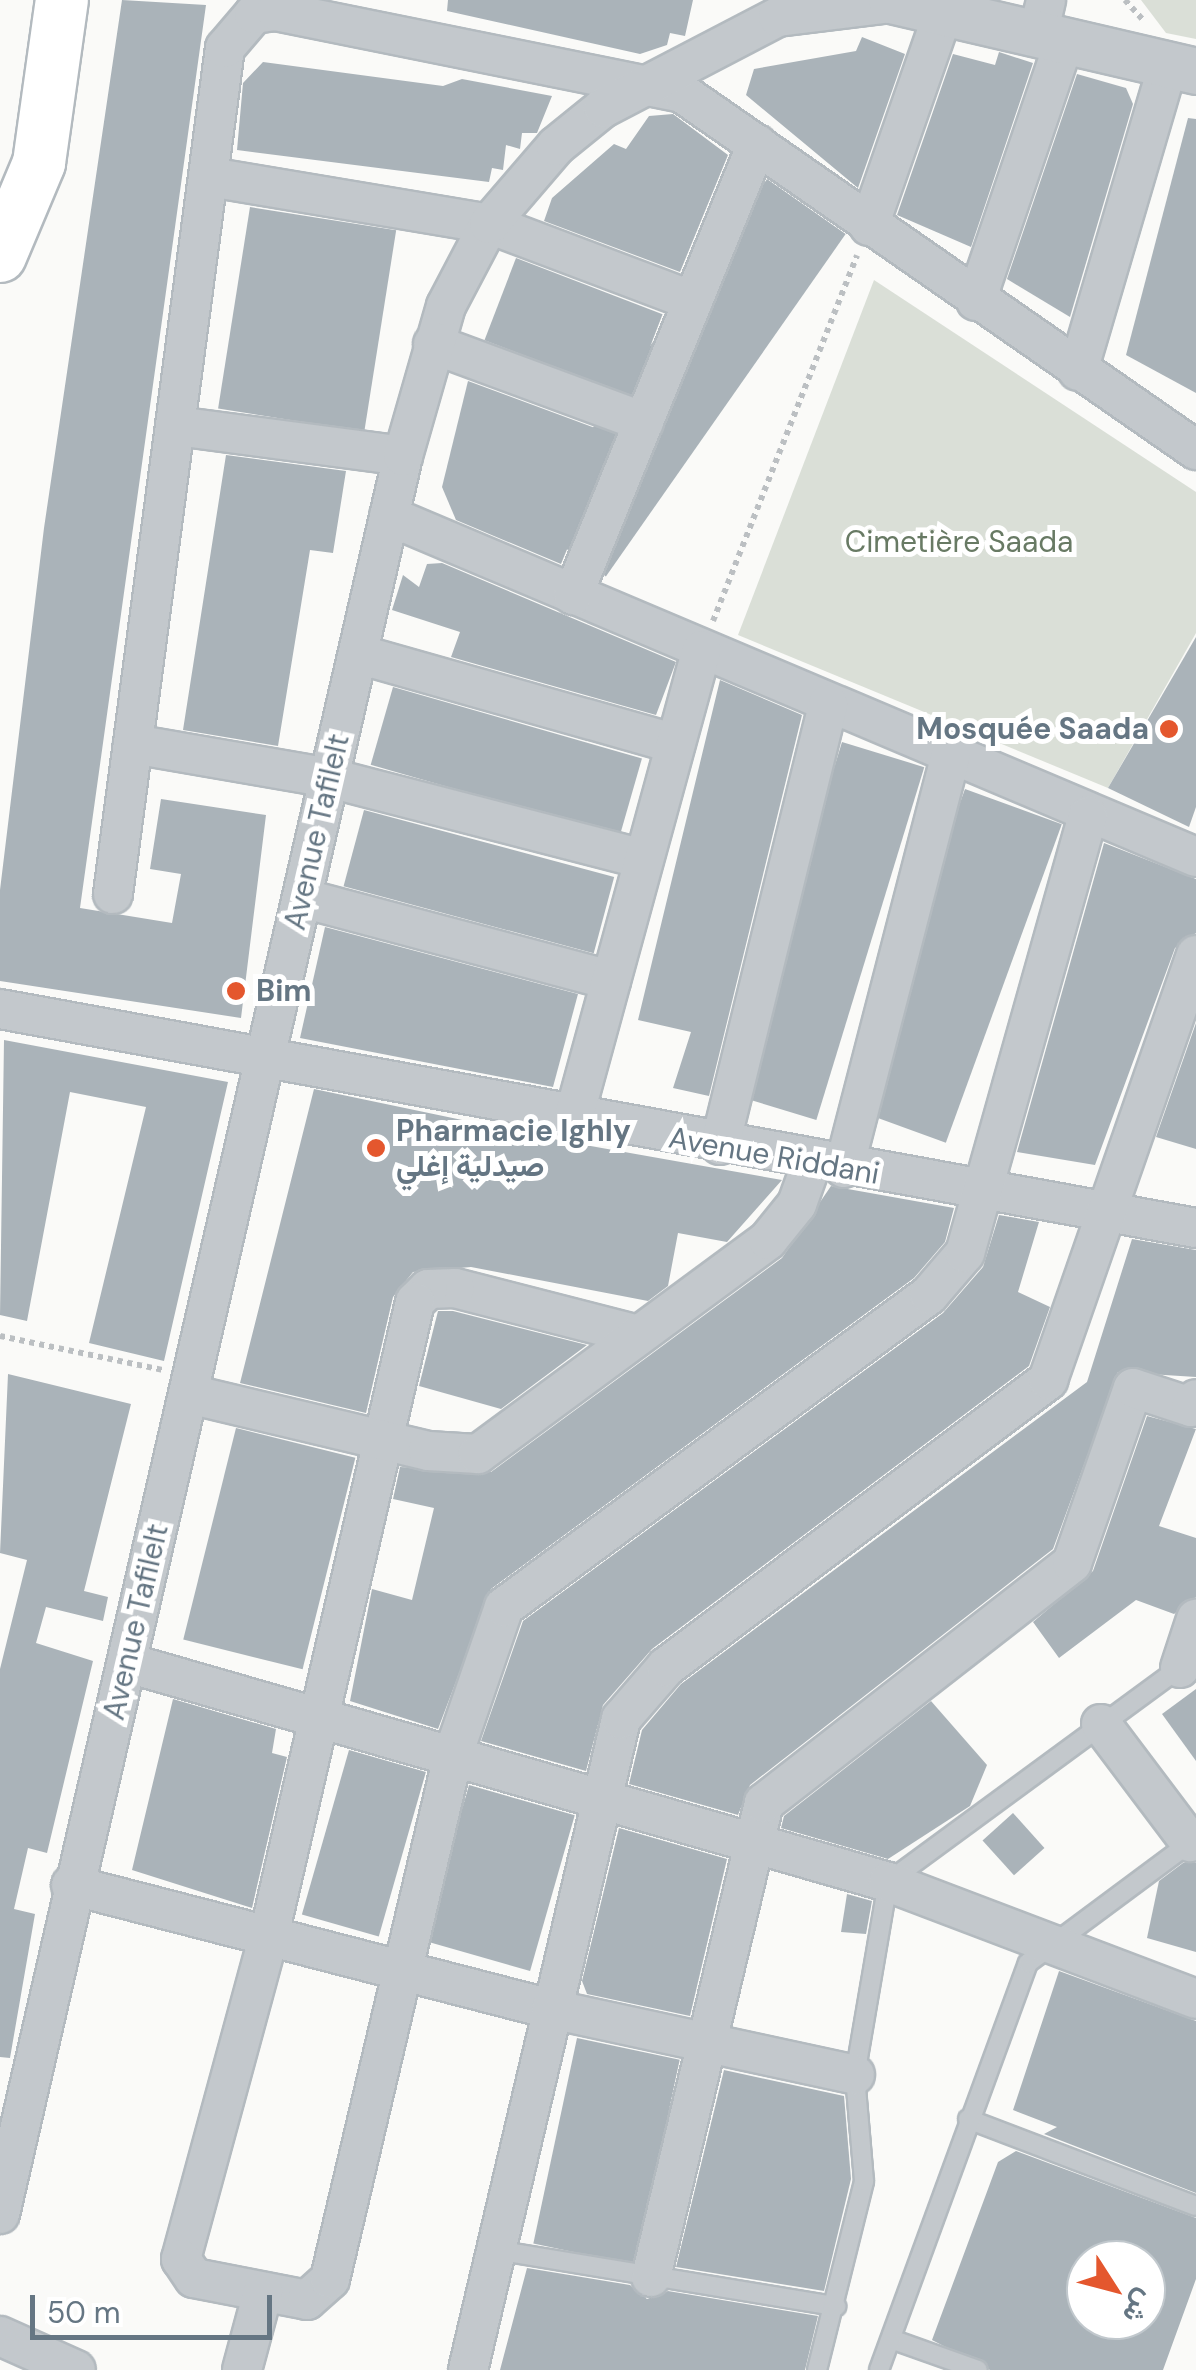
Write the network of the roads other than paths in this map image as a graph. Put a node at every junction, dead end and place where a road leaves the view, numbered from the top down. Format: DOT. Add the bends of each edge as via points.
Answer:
graph roads {
  1 [pos="62,0"];
  2 [pos="896,1"];
  3 [pos="944,12"];
  4 [pos="1050,25"];
  5 [pos="1182,68"];
  6 [pos="651,84"];
  7 [pos="756,144"];
  8 [pos="209,177"];
  9 [pos="489,224"];
  10 [pos="868,226"];
  11 [pos="0,256"];
  12 [pos="693,301"];
  13 [pos="976,301"];
  14 [pos="433,344"];
  15 [pos="1078,371"];
  16 [pos="644,422"];
  17 [pos="176,426"];
  18 [pos="1196,450"];
  19 [pos="403,456"];
  20 [pos="389,516"];
  21 [pos="573,595"];
  22 [pos="702,650"];
  23 [pos="358,654"];
  24 [pos="828,704"];
  25 [pos="133,744"];
  26 [pos="676,744"];
  27 [pos="950,757"];
  28 [pos="330,778"];
  29 [pos="1088,816"];
  30 [pos="1196,858"];
  31 [pos="644,859"];
  32 [pos="113,894"];
  33 [pos="302,898"];
  34 [pos="1196,955"];
  35 [pos="611,980"];
  36 [pos="1188,1003"];
  37 [pos="0,1009"];
  38 [pos="265,1061"];
  39 [pos="572,1120"];
  40 [pos="720,1145"];
  41 [pos="828,1165"];
  42 [pos="988,1195"];
  43 [pos="1111,1215"];
  44 [pos="1196,1228"];
  45 [pos="638,1335"];
  46 [pos="191,1386"];
  47 [pos="1196,1399"];
  48 [pos="384,1442"];
  49 [pos="1196,1620"];
  50 [pos="128,1662"];
  51 [pos="1188,1662"];
  52 [pos="315,1711"];
  53 [pos="1101,1724"];
  54 [pos="454,1752"];
  55 [pos="598,1798"];
  56 [pos="1193,1840"];
  57 [pos="750,1842"];
  58 [pos="888,1882"];
  59 [pos="71,1885"];
  60 [pos="268,1939"];
  61 [pos="1050,1940"];
  62 [pos="402,1972"];
  63 [pos="1196,1999"];
  64 [pos="551,2009"];
  65 [pos="700,2040"];
  66 [pos="855,2075"];
  67 [pos="968,2119"];
  68 [pos="1196,2206"];
  69 [pos="0,2214"];
  70 [pos="496,2250"];
  71 [pos="651,2277"];
  72 [pos="263,2292"];
  73 [pos="836,2306"];
  74 [pos="0,2336"];
  75 [pos="891,2339"];
  76 [pos="76,2370"];
  77 [pos="242,2370"];
  78 [pos="468,2370"];
  79 [pos="817,2370"];
  80 [pos="879,2370"];
  81 [pos="978,2370"];
  1 -- 11 [label="main road" via="39,164"];
  2 -- 3 [label="street"];
  2 -- 6 [label="street, Avenue Tafilelt" via="778,17"];
  3 -- 4 [label="street"];
  3 -- 10 [label="street"];
  4 -- 5 [label="street"];
  4 -- 13 [label="street"];
  5 -- 15 [label="street"];
  6 -- 7 [label="street" via="708,108"];
  6 -- 8 [label="street" via="265,11 244,20 225,48"];
  6 -- 9 [label="street, Avenue Tafilelt" via="556,146"];
  7 -- 10 [label="street"];
  7 -- 12 [label="street"];
  8 -- 9 [label="street"];
  8 -- 17 [label="street"];
  9 -- 12 [label="street"];
  9 -- 14 [label="street, Avenue Tafilelt"];
  10 -- 13 [label="street"];
  12 -- 16 [label="street"];
  13 -- 15 [label="street"];
  14 -- 16 [label="street"];
  14 -- 19 [label="street, Avenue Tafilelt"];
  15 -- 18 [label="street"];
  16 -- 21 [label="street"];
  17 -- 19 [label="street"];
  17 -- 25 [label="street"];
  19 -- 20 [label="street, Avenue Tafilelt"];
  20 -- 21 [label="street"];
  20 -- 23 [label="street, Avenue Tafilelt"];
  21 -- 22 [label="street"];
  22 -- 24 [label="street"];
  22 -- 26 [label="street"];
  23 -- 26 [label="street"];
  23 -- 28 [label="street, Avenue Tafilelt"];
  24 -- 27 [label="street"];
  24 -- 40 [label="street"];
  25 -- 28 [label="street"];
  25 -- 32 [label="street"];
  26 -- 31 [label="street"];
  27 -- 29 [label="street"];
  27 -- 41 [label="street"];
  28 -- 31 [label="street"];
  28 -- 33 [label="street, Avenue Tafilelt"];
  29 -- 30 [label="street"];
  29 -- 42 [label="street"];
  31 -- 35 [label="street"];
  33 -- 35 [label="street"];
  33 -- 38 [label="street, Avenue Tafilelt"];
  34 -- 36 [label="street"];
  35 -- 39 [label="street"];
  36 -- 43 [label="street"];
  37 -- 38 [label="street, Avenue Riddani"];
  38 -- 39 [label="street, Avenue Riddani"];
  38 -- 46 [label="street, Avenue Tafilelt"];
  39 -- 40 [label="street, Avenue Riddani"];
  40 -- 41 [label="street, Avenue Riddani"];
  41 -- 42 [label="street, Avenue Riddani"];
  41 -- 45 [label="street" via="784,1226"];
  42 -- 43 [label="street, Avenue Riddani"];
  42 -- 54 [label="street" via="965,1254 930,1294 504,1607"];
  43 -- 44 [label="street, Avenue Riddani"];
  43 -- 55 [label="street" via="1048,1380 636,1693"];
  45 -- 48 [label="street" via="478,1454"];
  45 -- 48 [label="street" via="428,1289 415,1302"];
  46 -- 48 [label="street"];
  46 -- 50 [label="street, Avenue Tafilelt"];
  47 -- 57 [label="street" via="1191,1408 1133,1388 1072,1563 779,1782"];
  48 -- 52 [label="street"];
  49 -- 51 [label="street"];
  50 -- 52 [label="street"];
  50 -- 59 [label="street, Avenue Tafilelt"];
  51 -- 53 [label="lane"];
  52 -- 54 [label="street"];
  52 -- 60 [label="street"];
  53 -- 56 [label="street"];
  53 -- 58 [label="lane"];
  54 -- 55 [label="street"];
  54 -- 62 [label="street"];
  55 -- 57 [label="street"];
  55 -- 64 [label="street"];
  56 -- 61 [label="lane"];
  57 -- 58 [label="street"];
  57 -- 65 [label="street"];
  58 -- 61 [label="street"];
  58 -- 66 [label="lane"];
  59 -- 60 [label="street"];
  59 -- 69 [label="street, Avenue Tafilelt"];
  60 -- 62 [label="street"];
  60 -- 72 [label="street" via="181,2259 194,2278"];
  61 -- 63 [label="street"];
  61 -- 67 [label="lane" via="1014,1986"];
  62 -- 64 [label="street"];
  62 -- 72 [label="street" via="330,2280 314,2299"];
  64 -- 65 [label="street"];
  64 -- 70 [label="street"];
  65 -- 66 [label="street"];
  65 -- 71 [label="street"];
  66 -- 73 [label="lane" via="866,2161"];
  67 -- 68 [label="lane"];
  67 -- 75 [label="lane"];
  70 -- 71 [label="lane"];
  70 -- 78 [label="street"];
  71 -- 73 [label="lane"];
  72 -- 77 [label="street"];
  73 -- 79 [label="lane"];
  74 -- 76 [label="street"];
  75 -- 80 [label="lane"];
  75 -- 81 [label="lane"];
}
